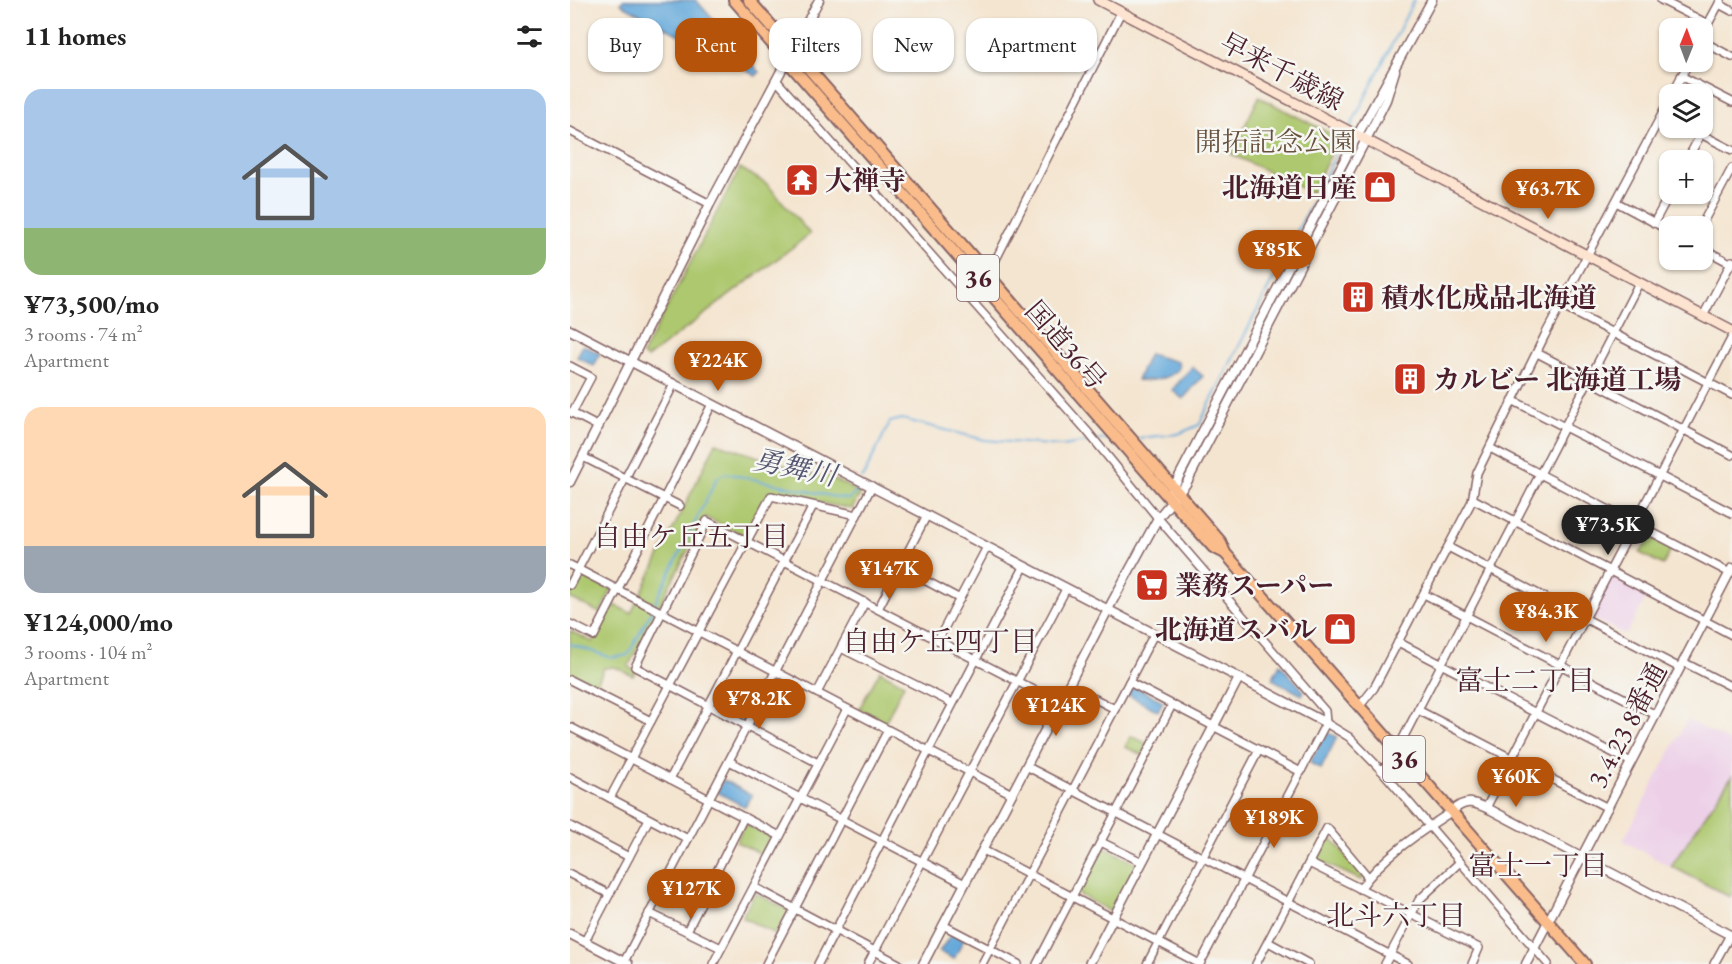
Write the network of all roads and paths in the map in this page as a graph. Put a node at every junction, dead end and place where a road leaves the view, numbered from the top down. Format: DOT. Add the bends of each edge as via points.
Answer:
graph roads {
  1 [pos="734,0"];
  2 [pos="749,0"];
  3 [pos="819,0"];
  4 [pos="1098,0"];
  5 [pos="1432,0"];
  6 [pos="1661,0"];
  7 [pos="1720,2"];
  8 [pos="1732,11"];
  9 [pos="1121,12"];
  10 [pos="810,18"];
  11 [pos="1696,18"];
  12 [pos="1711,18"];
  13 [pos="769,23"];
  14 [pos="769,40"];
  15 [pos="1713,47"];
  16 [pos="1732,57"];
  17 [pos="782,72"];
  18 [pos="797,72"];
  19 [pos="811,72"];
  20 [pos="1683,72"];
  21 [pos="1681,76"];
  22 [pos="777,81"];
  23 [pos="1677,84"];
  24 [pos="1732,102"];
  25 [pos="1659,120"];
  26 [pos="570,131"];
  27 [pos="1354,134"];
  28 [pos="1709,138"];
  29 [pos="1732,150"];
  30 [pos="1732,168"];
  31 [pos="1616,202"];
  32 [pos="710,204"];
  33 [pos="1664,204"];
  34 [pos="1706,216"];
  35 [pos="1654,223"];
  36 [pos="1659,226"];
  37 [pos="1713,254"];
  38 [pos="1588,256"];
  39 [pos="1732,263"];
  40 [pos="984,279"];
  41 [pos="1639,283"];
  42 [pos="1561,306"];
  43 [pos="1703,316"];
  44 [pos="570,330"];
  45 [pos="1732,331"];
  46 [pos="1613,333"];
  47 [pos="1732,337"];
  48 [pos="1539,354"];
  49 [pos="633,362"];
  50 [pos="570,366"];
  51 [pos="1589,381"];
  52 [pos="1708,383"];
  53 [pos="674,384"];
  54 [pos="1732,395"];
  55 [pos="1514,401"];
  56 [pos="712,404"];
  57 [pos="571,412"];
  58 [pos="599,427"];
  59 [pos="1565,427"];
  60 [pos="1684,430"];
  61 [pos="1490,448"];
  62 [pos="1732,455"];
  63 [pos="583,457"];
  64 [pos="572,471"];
  65 [pos="1540,475"];
  66 [pos="1659,476"];
  67 [pos="625,478"];
  68 [pos="570,482"];
  69 [pos="870,485"];
  70 [pos="1173,494"];
  71 [pos="663,498"];
  72 [pos="1473,499"];
  73 [pos="680,506"];
  74 [pos="813,506"];
  75 [pos="1732,513"];
  76 [pos="857,515"];
  77 [pos="927,515"];
  78 [pos="1158,518"];
  79 [pos="1515,522"];
  80 [pos="1635,524"];
  81 [pos="746,541"];
  82 [pos="987,547"];
  83 [pos="1448,547"];
  84 [pos="785,560"];
  85 [pos="570,565"];
  86 [pos="900,567"];
  87 [pos="1024,567"];
  88 [pos="578,569"];
  89 [pos="1491,569"];
  90 [pos="1610,571"];
  91 [pos="1731,571"];
  92 [pos="824,580"];
  93 [pos="570,585"];
  94 [pos="1728,585"];
  95 [pos="616,589"];
  96 [pos="1066,589"];
  97 [pos="1424,594"];
  98 [pos="960,599"];
  99 [pos="865,602"];
  100 [pos="878,609"];
  101 [pos="1108,609"];
  102 [pos="661,611"];
  103 [pos="1467,616"];
  104 [pos="1585,618"];
  105 [pos="1705,620"];
  106 [pos="570,624"];
  107 [pos="699,632"];
  108 [pos="1154,634"];
  109 [pos="1732,634"];
  110 [pos="938,640"];
  111 [pos="1398,642"];
  112 [pos="841,648"];
  113 [pos="737,651"];
  114 [pos="975,659"];
  115 [pos="1442,663"];
  116 [pos="1561,665"];
  117 [pos="1682,665"];
  118 [pos="776,672"];
  119 [pos="1239,678"];
  120 [pos="570,680"];
  121 [pos="1017,681"];
  122 [pos="1130,682"];
  123 [pos="669,685"];
  124 [pos="1068,686"];
  125 [pos="1732,687"];
  126 [pos="817,693"];
  127 [pos="952,703"];
  128 [pos="1059,703"];
  129 [pos="709,705"];
  130 [pos="1172,705"];
  131 [pos="1359,707"];
  132 [pos="846,709"];
  133 [pos="1115,709"];
  134 [pos="1418,710"];
  135 [pos="1536,712"];
  136 [pos="1656,715"];
  137 [pos="651,721"];
  138 [pos="1326,723"];
  139 [pos="747,725"];
  140 [pos="570,727"];
  141 [pos="1214,727"];
  142 [pos="888,730"];
  143 [pos="929,749"];
  144 [pos="1259,750"];
  145 [pos="1399,752"];
  146 [pos="631,758"];
  147 [pos="1512,758"];
  148 [pos="729,761"];
  149 [pos="1631,762"];
  150 [pos="818,763"];
  151 [pos="1026,766"];
  152 [pos="1381,770"];
  153 [pos="970,771"];
  154 [pos="1301,772"];
  155 [pos="570,777"];
  156 [pos="670,779"];
  157 [pos="1073,790"];
  158 [pos="1012,794"];
  159 [pos="800,797"];
  160 [pos="610,798"];
  161 [pos="709,799"];
  162 [pos="1608,807"];
  163 [pos="1486,808"];
  164 [pos="1451,812"];
  165 [pos="1117,813"];
  166 [pos="744,817"];
  167 [pos="842,818"];
  168 [pos="649,819"];
  169 [pos="570,826"];
  170 [pos="1429,826"];
  171 [pos="1157,833"];
  172 [pos="780,836"];
  173 [pos="688,839"];
  174 [pos="882,840"];
  175 [pos="1101,842"];
  176 [pos="983,850"];
  177 [pos="629,857"];
  178 [pos="1203,858"];
  179 [pos="1582,858"];
  180 [pos="922,861"];
  181 [pos="1142,862"];
  182 [pos="1460,862"];
  183 [pos="1309,863"];
  184 [pos="570,874"];
  185 [pos="1029,874"];
  186 [pos="1368,877"];
  187 [pos="1245,879"];
  188 [pos="965,884"];
  189 [pos="754,887"];
  190 [pos="1360,889"];
  191 [pos="609,894"];
  192 [pos="1072,897"];
  193 [pos="1288,902"];
  194 [pos="795,909"];
  195 [pos="650,913"];
  196 [pos="1411,915"];
  197 [pos="1112,918"];
  198 [pos="1548,922"];
  199 [pos="943,925"];
  200 [pos="836,930"];
  201 [pos="687,931"];
  202 [pos="570,934"];
  203 [pos="1731,935"];
  204 [pos="585,941"];
  205 [pos="1158,942"];
  206 [pos="1268,942"];
  207 [pos="721,948"];
  208 [pos="1534,948"];
  209 [pos="990,950"];
  210 [pos="875,951"];
  211 [pos="1390,955"];
  212 [pos="626,963"];
  213 [pos="713,964"];
  214 [pos="766,964"];
  215 [pos="818,964"];
  216 [pos="868,964"];
  217 [pos="899,964"];
  218 [pos="923,964"];
  219 [pos="982,964"];
  220 [pos="1018,964"];
  221 [pos="1037,964"];
  222 [pos="1089,964"];
  223 [pos="1147,964"];
  224 [pos="1200,964"];
  225 [pos="1256,964"];
  226 [pos="1310,964"];
  227 [pos="1385,964"];
  228 [pos="1408,964"];
  229 [pos="1472,964"];
  230 [pos="1526,964"];
  231 [pos="1548,964"];
  232 [pos="1585,964"];
  233 [pos="1714,964"];
  1 -- 14 [label="highway, 国道36号 / 36"];
  2 -- 13 [label="highway, 国道36号 / 36"];
  3 -- 10 [label="street"];
  4 -- 9 [label="main road, 早来千歳線"];
  5 -- 27 [label="street" via="1395,71 1386,100"];
  6 -- 11 [label="street"];
  7 -- 8 [label="street"];
  7 -- 12 [label="street"];
  9 -- 27 [label="main road, 早来千歳線"];
  9 -- 40 [label="street"];
  15 -- 16 [label="street"];
  17 -- 22 [label="street"];
  18 -- 40 [label="highway, 国道36号 / 36"];
  19 -- 40 [label="highway, 国道36号 / 36"];
  20 -- 21 [label="street"];
  21 -- 23 [label="street"];
  21 -- 24 [label="street"];
  22 -- 32 [label="street"];
  22 -- 78 [label="street" via="1104,450"];
  25 -- 31 [label="street"];
  26 -- 32 [label="street"];
  27 -- 38 [label="main road, 早来千歳線"];
  27 -- 70 [label="street"];
  28 -- 29 [label="street"];
  30 -- 34 [label="street"];
  31 -- 35 [label="street"];
  31 -- 38 [label="street"];
  32 -- 49 [label="street"];
  33 -- 35 [label="street"];
  35 -- 36 [label="street"];
  37 -- 39 [label="street"];
  38 -- 41 [label="main road, 早来千歳線"];
  38 -- 42 [label="street"];
  39 -- 43 [label="street"];
  40 -- 70 [label="highway, 国道36号 / 36"];
  41 -- 43 [label="main road, 早来千歳線"];
  41 -- 46 [label="street"];
  42 -- 46 [label="street"];
  42 -- 48 [label="street"];
  43 -- 45 [label="main road, 早来千歳線"];
  44 -- 49 [label="street"];
  46 -- 51 [label="street"];
  46 -- 52 [label="street"];
  47 -- 52 [label="street"];
  48 -- 51 [label="street"];
  48 -- 55 [label="street"];
  49 -- 53 [label="street"];
  49 -- 58 [label="street"];
  50 -- 57 [label="street" via="591,377"];
  51 -- 59 [label="street"];
  51 -- 60 [label="street"];
  52 -- 54 [label="street"];
  52 -- 60 [label="street"];
  53 -- 56 [label="street"];
  53 -- 67 [label="street"];
  55 -- 59 [label="street"];
  55 -- 61 [label="street"];
  56 -- 69 [label="street"];
  56 -- 71 [label="street"];
  57 -- 58 [label="street"];
  58 -- 63 [label="street"];
  59 -- 65 [label="street"];
  59 -- 66 [label="street"];
  60 -- 62 [label="street"];
  60 -- 66 [label="street"];
  61 -- 65 [label="street"];
  61 -- 72 [label="street" via="1478,473"];
  63 -- 64 [label="street"];
  63 -- 67 [label="street"];
  64 -- 68 [label="street"];
  65 -- 79 [label="street"];
  65 -- 80 [label="street"];
  66 -- 75 [label="street"];
  66 -- 80 [label="street"];
  67 -- 71 [label="street"];
  67 -- 88 [label="street"];
  69 -- 76 [label="street"];
  69 -- 77 [label="street"];
  70 -- 78 [label="street"];
  70 -- 131 [label="highway, 国道36号 / 36" via="1213,547 1225,553"];
  71 -- 73 [label="street"];
  71 -- 95 [label="street"];
  72 -- 79 [label="street"];
  72 -- 83 [label="street"];
  74 -- 76 [label="street"];
  74 -- 81 [label="street" via="771,496"];
  74 -- 84 [label="street"];
  76 -- 92 [label="street"];
  77 -- 82 [label="street"];
  77 -- 86 [label="street"];
  78 -- 101 [label="street"];
  78 -- 138 [label="street" via="1326,711"];
  79 -- 89 [label="street"];
  79 -- 90 [label="street"];
  80 -- 90 [label="street"];
  80 -- 91 [label="street"];
  81 -- 84 [label="street"];
  81 -- 102 [label="street" via="707,521"];
  81 -- 107 [label="street"];
  82 -- 87 [label="street"];
  82 -- 98 [label="street"];
  83 -- 89 [label="street"];
  83 -- 97 [label="street"];
  84 -- 92 [label="street"];
  84 -- 113 [label="street"];
  85 -- 88 [label="street"];
  86 -- 98 [label="street"];
  86 -- 100 [label="street"];
  87 -- 96 [label="street"];
  87 -- 114 [label="street"];
  88 -- 93 [label="street"];
  88 -- 95 [label="street"];
  89 -- 103 [label="street"];
  89 -- 104 [label="street"];
  90 -- 104 [label="street"];
  90 -- 105 [label="street"];
  91 -- 94 [label="street, 3.4.23 8番通"];
  92 -- 99 [label="street"];
  92 -- 118 [label="street"];
  94 -- 105 [label="street, 3.4.23 8番通"];
  95 -- 102 [label="street"];
  95 -- 106 [label="street" via="594,636"];
  96 -- 101 [label="street"];
  96 -- 121 [label="street"];
  97 -- 103 [label="street"];
  97 -- 111 [label="street"];
  98 -- 110 [label="street"];
  99 -- 100 [label="street"];
  99 -- 112 [label="street"];
  100 -- 110 [label="street"];
  101 -- 108 [label="street"];
  101 -- 124 [label="street"];
  102 -- 107 [label="street"];
  102 -- 123 [label="street" via="635,667"];
  103 -- 115 [label="street"];
  103 -- 116 [label="street"];
  104 -- 116 [label="street"];
  104 -- 117 [label="street"];
  105 -- 109 [label="street"];
  105 -- 117 [label="street, 3.4.23 8番通"];
  107 -- 113 [label="street"];
  107 -- 123 [label="street"];
  108 -- 119 [label="street"];
  108 -- 122 [label="street"];
  110 -- 114 [label="street"];
  111 -- 115 [label="street"];
  111 -- 131 [label="street" via="1374,688"];
  112 -- 126 [label="street"];
  112 -- 127 [label="street"];
  113 -- 118 [label="street"];
  113 -- 129 [label="street"];
  114 -- 121 [label="street"];
  114 -- 127 [label="street"];
  115 -- 134 [label="street"];
  115 -- 135 [label="street"];
  116 -- 135 [label="street"];
  116 -- 136 [label="street"];
  117 -- 125 [label="street"];
  117 -- 136 [label="street, 3.4.23 8番通"];
  118 -- 126 [label="street"];
  118 -- 139 [label="street"];
  119 -- 138 [label="street"];
  119 -- 141 [label="street"];
  120 -- 137 [label="street"];
  121 -- 128 [label="street"];
  121 -- 153 [label="street"];
  122 -- 130 [label="street"];
  122 -- 133 [label="street"];
  123 -- 129 [label="street"];
  123 -- 137 [label="street"];
  124 -- 128 [label="street"];
  124 -- 133 [label="street"];
  126 -- 132 [label="street"];
  127 -- 143 [label="street"];
  128 -- 151 [label="street"];
  129 -- 139 [label="street"];
  129 -- 156 [label="street"];
  130 -- 141 [label="street"];
  130 -- 165 [label="street"];
  131 -- 145 [label="highway, 国道36号 / 36"];
  132 -- 142 [label="street"];
  132 -- 150 [label="street"];
  133 -- 157 [label="street"];
  134 -- 145 [label="street"];
  134 -- 147 [label="street"];
  135 -- 147 [label="street"];
  135 -- 149 [label="street"];
  136 -- 149 [label="street, 3.4.23 8番通"];
  137 -- 146 [label="street"];
  138 -- 152 [label="street" via="1349,737"];
  138 -- 154 [label="street"];
  139 -- 148 [label="street"];
  139 -- 150 [label="street"];
  140 -- 146 [label="street"];
  141 -- 144 [label="street"];
  141 -- 171 [label="street"];
  142 -- 143 [label="street"];
  142 -- 167 [label="street"];
  143 -- 153 [label="street"];
  143 -- 174 [label="street"];
  144 -- 154 [label="street"];
  144 -- 178 [label="street"];
  145 -- 152 [label="street"];
  145 -- 164 [label="highway, 国道36号 / 36"];
  146 -- 156 [label="street"];
  146 -- 160 [label="street"];
  147 -- 162 [label="street"];
  147 -- 163 [label="street"];
  148 -- 159 [label="street"];
  148 -- 161 [label="street"];
  149 -- 162 [label="street, 3.4.23 8番通"];
  150 -- 159 [label="street"];
  151 -- 157 [label="street"];
  151 -- 158 [label="street"];
  152 -- 170 [label="street"];
  153 -- 158 [label="street"];
  153 -- 180 [label="street"];
  154 -- 187 [label="street"];
  155 -- 160 [label="street"];
  156 -- 161 [label="street"];
  157 -- 165 [label="street"];
  157 -- 185 [label="street"];
  158 -- 176 [label="street"];
  159 -- 167 [label="street"];
  159 -- 172 [label="street"];
  160 -- 168 [label="street"];
  161 -- 166 [label="street"];
  161 -- 173 [label="street"];
  162 -- 179 [label="street, 3.4.23 8番通"];
  163 -- 164 [label="street" via="1466,802"];
  163 -- 179 [label="street"];
  164 -- 170 [label="street"];
  164 -- 198 [label="highway, 国道36号 / 36"];
  165 -- 171 [label="street"];
  165 -- 175 [label="street"];
  166 -- 172 [label="street"];
  166 -- 201 [label="street"];
  167 -- 174 [label="street"];
  167 -- 194 [label="street"];
  168 -- 173 [label="street"];
  168 -- 177 [label="street"];
  169 -- 177 [label="street"];
  170 -- 182 [label="street"];
  170 -- 186 [label="street"];
  171 -- 178 [label="street"];
  171 -- 181 [label="street"];
  172 -- 189 [label="street"];
  173 -- 195 [label="street"];
  174 -- 180 [label="street"];
  174 -- 200 [label="street"];
  175 -- 181 [label="street"];
  175 -- 192 [label="street"];
  176 -- 185 [label="street"];
  176 -- 188 [label="street"];
  177 -- 191 [label="street"];
  178 -- 187 [label="street"];
  178 -- 205 [label="street"];
  179 -- 198 [label="street, 3.4.23 8番通"];
  179 -- 203 [label="street"];
  180 -- 188 [label="street"];
  180 -- 210 [label="street"];
  181 -- 197 [label="street"];
  182 -- 196 [label="street" via="1419,900"];
  182 -- 208 [label="street"];
  183 -- 186 [label="street" via="1327,828"];
  183 -- 190 [label="street"];
  183 -- 193 [label="street"];
  184 -- 191 [label="street"];
  185 -- 192 [label="street"];
  185 -- 209 [label="street"];
  186 -- 190 [label="street"];
  187 -- 193 [label="street"];
  187 -- 224 [label="street"];
  188 -- 199 [label="street"];
  189 -- 194 [label="street"];
  189 -- 207 [label="street"];
  190 -- 196 [label="street"];
  191 -- 204 [label="street"];
  192 -- 197 [label="street"];
  192 -- 221 [label="street"];
  193 -- 206 [label="street"];
  193 -- 211 [label="street"];
  194 -- 200 [label="street"];
  194 -- 214 [label="street"];
  195 -- 201 [label="street"];
  195 -- 212 [label="street"];
  196 -- 211 [label="street"];
  196 -- 229 [label="street" via="1479,948"];
  197 -- 205 [label="street"];
  197 -- 222 [label="street"];
  198 -- 208 [label="street, 3.4.23 8番通"];
  198 -- 232 [label="highway, 国道36号 / 36"];
  199 -- 209 [label="street"];
  199 -- 218 [label="street"];
  200 -- 210 [label="street"];
  200 -- 215 [label="street"];
  201 -- 207 [label="street"];
  202 -- 204 [label="street"];
  203 -- 233 [label="street"];
  204 -- 212 [label="street"];
  205 -- 223 [label="street"];
  205 -- 224 [label="street"];
  206 -- 225 [label="street"];
  206 -- 226 [label="street"];
  207 -- 213 [label="street"];
  208 -- 230 [label="street, 3.4.23 8番通"];
  208 -- 231 [label="street"];
  209 -- 219 [label="street"];
  209 -- 220 [label="street"];
  210 -- 216 [label="street"];
  210 -- 217 [label="street"];
  211 -- 227 [label="street"];
  211 -- 228 [label="street"];
}
